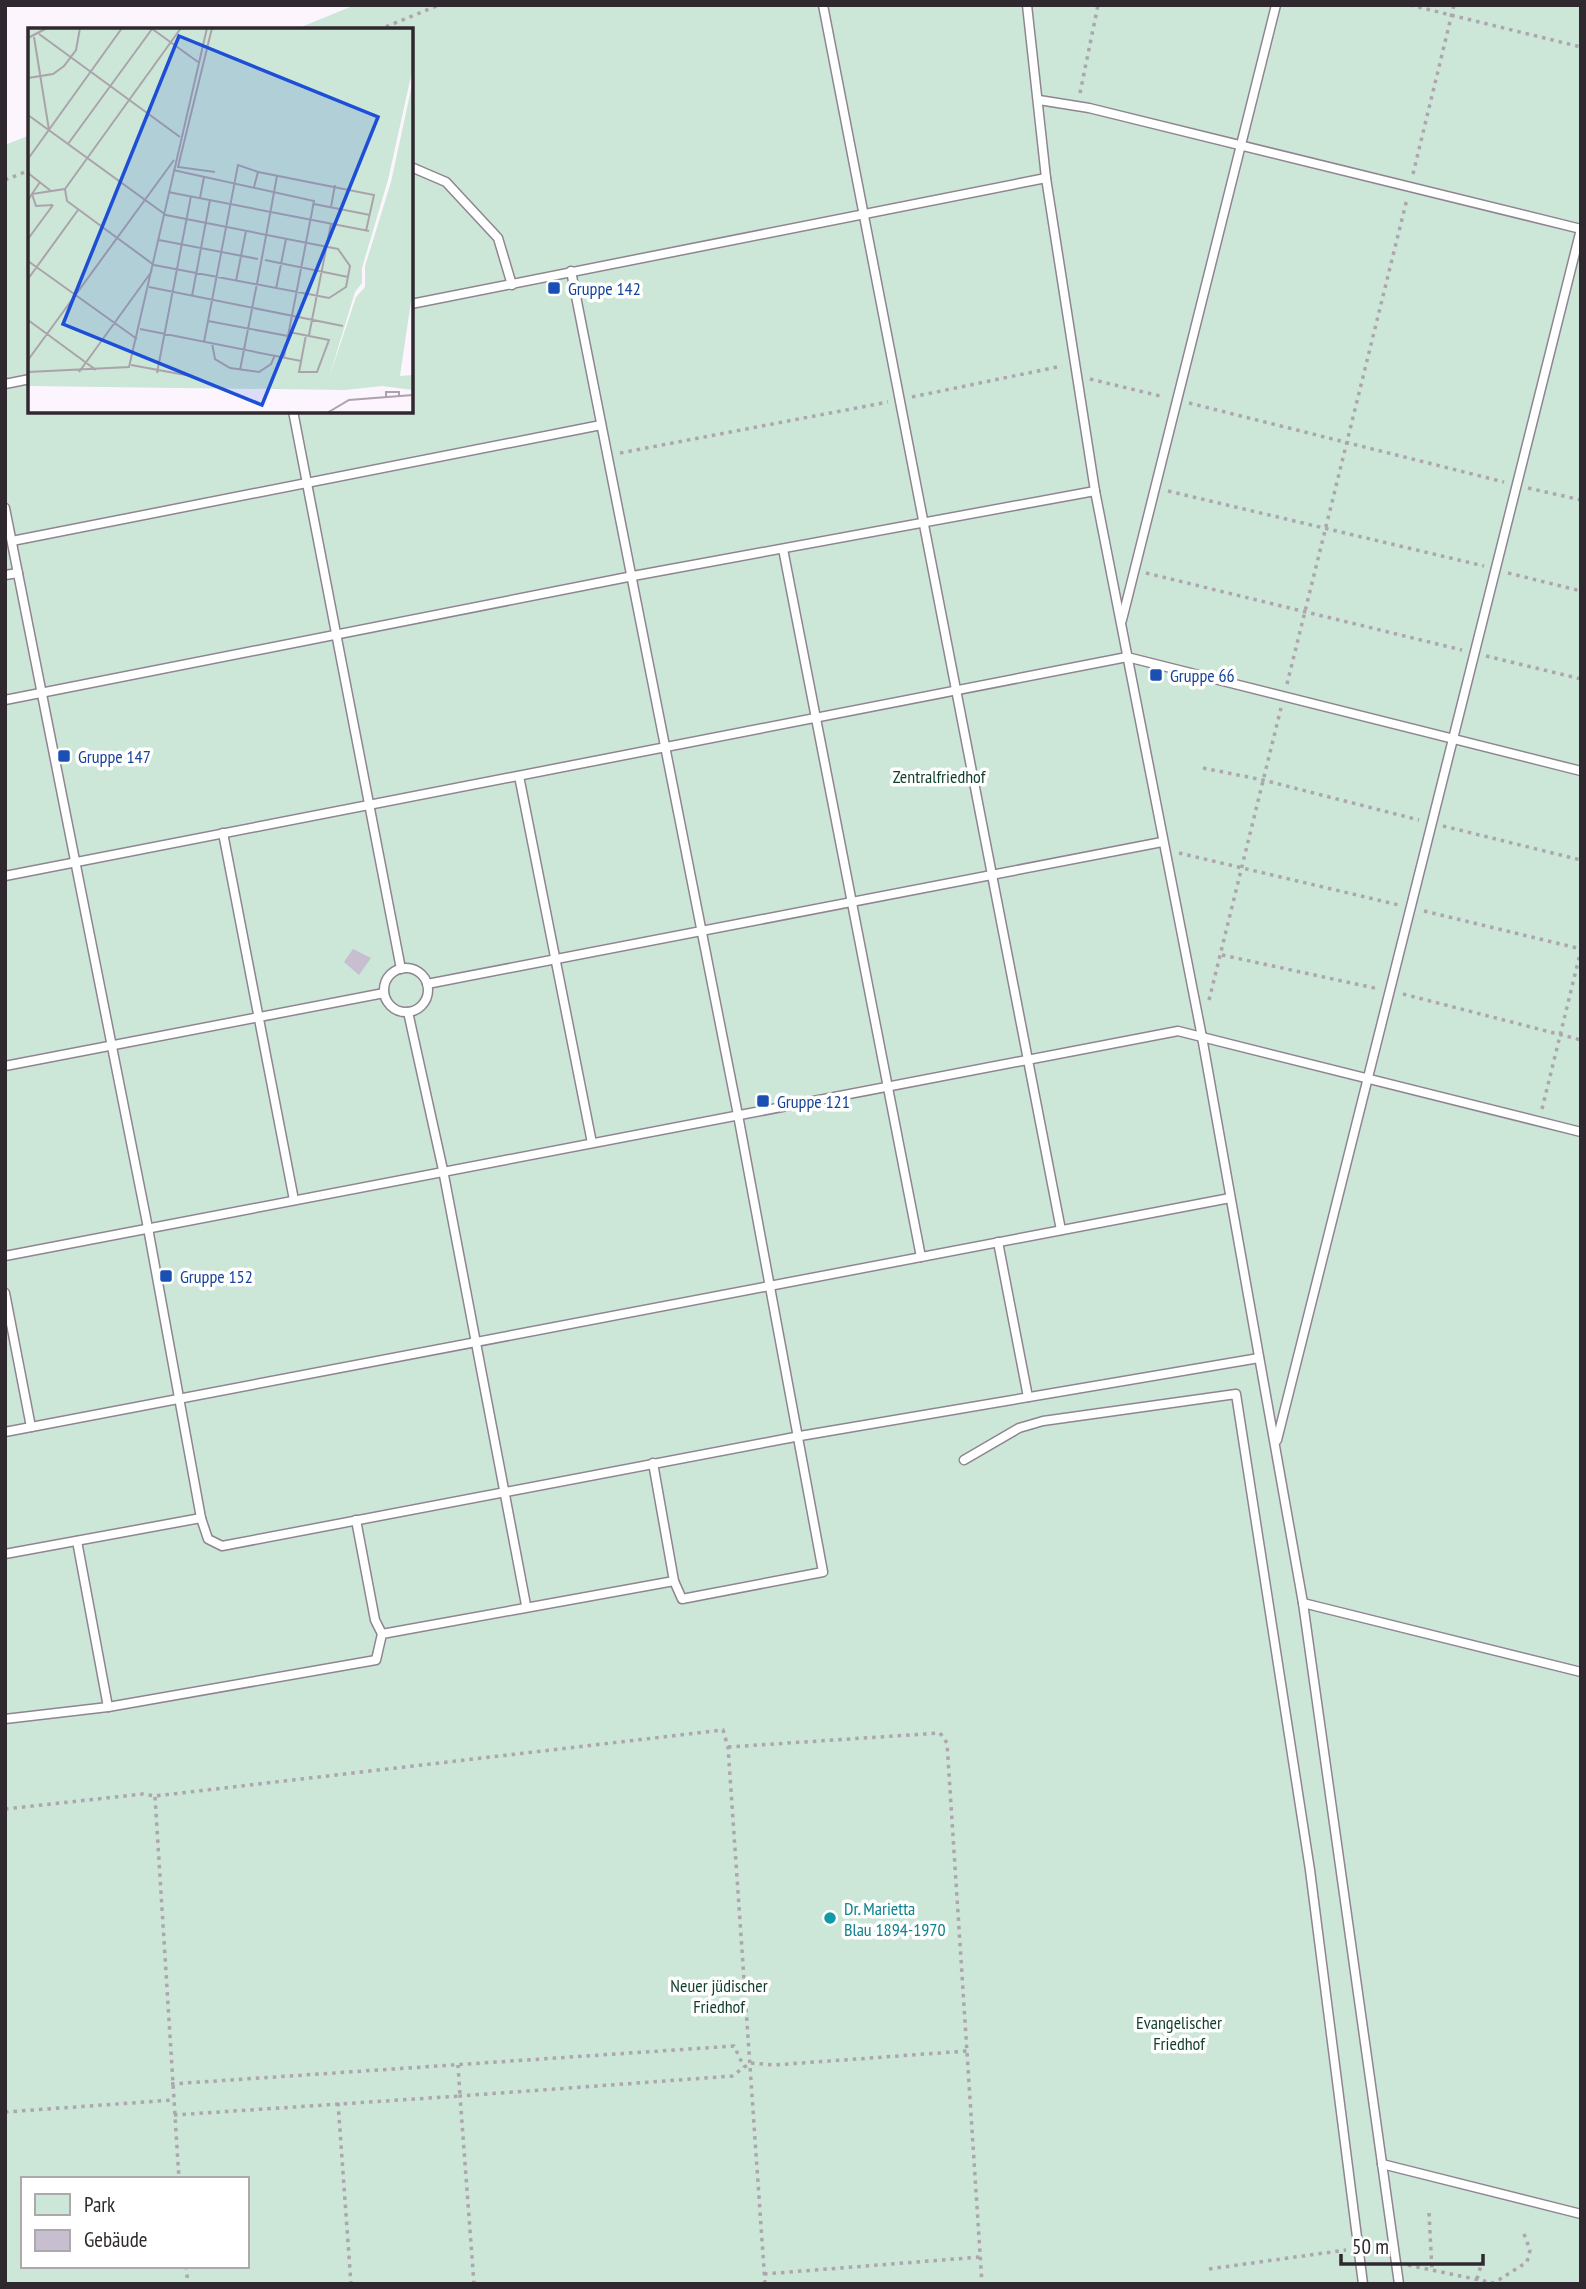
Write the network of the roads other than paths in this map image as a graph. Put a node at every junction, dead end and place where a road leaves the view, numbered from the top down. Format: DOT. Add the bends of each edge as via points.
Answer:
graph roads {
  1 [pos="823,5"];
  2 [pos="1027,5"];
  3 [pos="1276,5"];
  4 [pos="1039,100"];
  5 [pos="1241,145"];
  6 [pos="413,168"];
  7 [pos="1046,178"];
  8 [pos="864,214"];
  9 [pos="1581,229"];
  10 [pos="571,271"];
  11 [pos="512,285"];
  12 [pos="413,304"];
  13 [pos="28,379"];
  14 [pos="5,384"];
  15 [pos="293,413"];
  16 [pos="601,425"];
  17 [pos="307,483"];
  18 [pos="1095,491"];
  19 [pos="5,508"];
  20 [pos="924,522"];
  21 [pos="12,541"];
  22 [pos="783,549"];
  23 [pos="18,573"];
  24 [pos="5,575"];
  25 [pos="633,576"];
  26 [pos="1121,622"];
  27 [pos="337,634"];
  28 [pos="1127,657"];
  29 [pos="956,690"];
  30 [pos="41,694"];
  31 [pos="5,700"];
  32 [pos="817,717"];
  33 [pos="1454,739"];
  34 [pos="666,747"];
  35 [pos="1581,771"];
  36 [pos="519,776"];
  37 [pos="369,805"];
  38 [pos="223,833"];
  39 [pos="1162,846"];
  40 [pos="74,862"];
  41 [pos="991,875"];
  42 [pos="5,876"];
  43 [pos="851,902"];
  44 [pos="702,931"];
  45 [pos="555,960"];
  46 [pos="401,969"];
  47 [pos="427,985"];
  48 [pos="384,993"];
  49 [pos="408,1012"];
  50 [pos="261,1017"];
  51 [pos="1202,1037"];
  52 [pos="110,1046"];
  53 [pos="1026,1059"];
  54 [pos="5,1066"];
  55 [pos="1369,1078"];
  56 [pos="886,1086"];
  57 [pos="738,1115"];
  58 [pos="1581,1132"];
  59 [pos="592,1143"];
  60 [pos="443,1170"];
  61 [pos="1230,1198"];
  62 [pos="294,1200"];
  63 [pos="148,1228"];
  64 [pos="1061,1230"];
  65 [pos="998,1242"];
  66 [pos="5,1256"];
  67 [pos="921,1256"];
  68 [pos="770,1285"];
  69 [pos="5,1293"];
  70 [pos="474,1341"];
  71 [pos="1259,1358"];
  72 [pos="1028,1397"];
  73 [pos="178,1399"];
  74 [pos="31,1427"];
  75 [pos="5,1432"];
  76 [pos="800,1436"];
  77 [pos="1276,1443"];
  78 [pos="964,1460"];
  79 [pos="653,1463"];
  80 [pos="504,1492"];
  81 [pos="201,1518"];
  82 [pos="356,1520"];
  83 [pos="77,1541"];
  84 [pos="5,1554"];
  85 [pos="674,1581"];
  86 [pos="1303,1603"];
  87 [pos="526,1605"];
  88 [pos="382,1634"];
  89 [pos="1581,1672"];
  90 [pos="107,1707"];
  91 [pos="5,1719"];
  92 [pos="1382,2164"];
  93 [pos="1581,2214"];
  94 [pos="1363,2284"];
  95 [pos="1399,2284"];
  1 -- 8 [label="lane"];
  2 -- 4 [label="lane"];
  3 -- 5 [label="lane"];
  4 -- 5 [label="lane"];
  4 -- 7 [label="lane"];
  5 -- 9 [label="lane"];
  5 -- 26 [label="lane"];
  6 -- 11 [label="lane" via="446,182 498,237"];
  7 -- 8 [label="lane"];
  7 -- 18 [label="lane"];
  8 -- 10 [label="lane"];
  8 -- 20 [label="lane"];
  9 -- 33 [label="lane"];
  10 -- 11 [label="lane"];
  10 -- 16 [label="lane"];
  11 -- 12 [label="lane"];
  13 -- 14 [label="lane"];
  15 -- 17 [label="lane"];
  16 -- 17 [label="lane"];
  16 -- 25 [label="lane"];
  17 -- 21 [label="lane"];
  17 -- 27 [label="lane"];
  18 -- 20 [label="lane"];
  18 -- 26 [label="lane"];
  19 -- 21 [label="lane"];
  20 -- 22 [label="lane"];
  20 -- 29 [label="lane"];
  21 -- 23 [label="lane"];
  22 -- 25 [label="lane"];
  22 -- 32 [label="lane"];
  23 -- 24 [label="lane"];
  23 -- 30 [label="lane"];
  25 -- 27 [label="lane"];
  25 -- 34 [label="lane"];
  26 -- 28 [label="lane"];
  27 -- 30 [label="lane"];
  27 -- 37 [label="lane"];
  28 -- 29 [label="lane"];
  28 -- 33 [label="lane"];
  28 -- 39 [label="lane"];
  29 -- 32 [label="lane"];
  29 -- 41 [label="lane"];
  30 -- 31 [label="lane"];
  30 -- 40 [label="lane"];
  32 -- 34 [label="lane"];
  32 -- 43 [label="lane"];
  33 -- 35 [label="lane"];
  33 -- 55 [label="lane"];
  34 -- 36 [label="lane"];
  34 -- 44 [label="lane"];
  36 -- 37 [label="lane"];
  36 -- 45 [label="lane"];
  37 -- 38 [label="lane"];
  37 -- 46 [label="lane"];
  38 -- 40 [label="lane"];
  38 -- 50 [label="lane"];
  39 -- 41 [label="lane"];
  39 -- 51 [label="lane"];
  40 -- 42 [label="lane"];
  40 -- 52 [label="lane"];
  41 -- 43 [label="lane"];
  41 -- 53 [label="lane"];
  43 -- 44 [label="lane"];
  43 -- 56 [label="lane"];
  44 -- 45 [label="lane"];
  44 -- 57 [label="lane"];
  45 -- 47 [label="lane"];
  45 -- 59 [label="lane"];
  46 -- 47 [label="lane" via="414,970"];
  46 -- 48 [label="lane" via="386,980"];
  47 -- 49 [label="lane" via="426,999"];
  48 -- 49 [label="lane" via="389,1005"];
  48 -- 50 [label="lane"];
  49 -- 60 [label="lane"];
  50 -- 52 [label="lane"];
  50 -- 62 [label="lane"];
  51 -- 53 [label="lane" via="1178,1031"];
  51 -- 55 [label="lane"];
  51 -- 61 [label="lane"];
  52 -- 54 [label="lane"];
  52 -- 63 [label="lane"];
  53 -- 56 [label="lane"];
  53 -- 64 [label="lane"];
  55 -- 58 [label="lane"];
  55 -- 77 [label="lane"];
  56 -- 57 [label="lane"];
  56 -- 67 [label="lane"];
  57 -- 59 [label="lane"];
  57 -- 68 [label="lane"];
  59 -- 60 [label="lane"];
  60 -- 62 [label="lane"];
  60 -- 70 [label="lane"];
  61 -- 64 [label="lane"];
  61 -- 71 [label="lane"];
  62 -- 63 [label="lane"];
  63 -- 66 [label="lane"];
  63 -- 73 [label="lane"];
  64 -- 65 [label="lane"];
  65 -- 67 [label="lane"];
  65 -- 72 [label="lane"];
  67 -- 68 [label="lane"];
  68 -- 70 [label="lane"];
  68 -- 76 [label="lane"];
  69 -- 74 [label="lane"];
  70 -- 73 [label="lane"];
  70 -- 80 [label="lane"];
  71 -- 72 [label="lane"];
  71 -- 77 [label="lane"];
  72 -- 76 [label="lane"];
  73 -- 74 [label="lane"];
  73 -- 81 [label="lane"];
  74 -- 75 [label="lane"];
  76 -- 79 [label="lane"];
  76 -- 85 [label="lane" via="823,1572 682,1599"];
  77 -- 86 [label="lane"];
  78 -- 94 [label="lane" via="1019,1428 1043,1422 1236,1394 1308,1857"];
  79 -- 80 [label="lane"];
  79 -- 85 [label="lane"];
  80 -- 82 [label="lane"];
  80 -- 87 [label="lane"];
  81 -- 82 [label="lane" via="208,1539 222,1546"];
  81 -- 83 [label="lane"];
  82 -- 88 [label="lane" via="375,1620"];
  83 -- 84 [label="lane"];
  83 -- 90 [label="lane"];
  85 -- 87 [label="lane"];
  86 -- 89 [label="lane"];
  86 -- 92 [label="lane"];
  87 -- 88 [label="lane"];
  88 -- 90 [label="lane" via="376,1660"];
  90 -- 91 [label="lane"];
  92 -- 93 [label="lane"];
  92 -- 95 [label="lane"];
}
